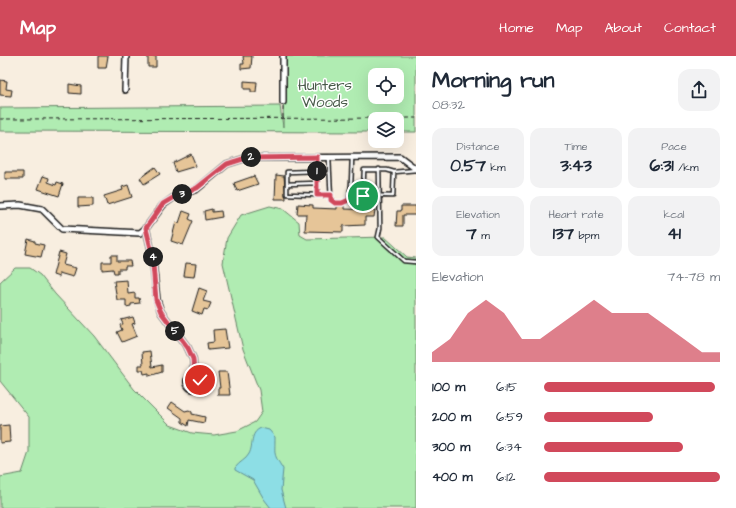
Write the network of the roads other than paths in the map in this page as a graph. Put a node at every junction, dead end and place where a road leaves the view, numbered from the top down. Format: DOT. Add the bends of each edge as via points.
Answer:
graph roads {
  1 [pos="126,56"];
  2 [pos="283,56"];
  3 [pos="124,90"];
  4 [pos="283,102"];
  5 [pos="317,157"];
  6 [pos="330,157"];
  7 [pos="352,157"];
  8 [pos="379,169"];
  9 [pos="416,170"];
  10 [pos="317,172"];
  11 [pos="394,172"];
  12 [pos="317,183"];
  13 [pos="287,184"];
  14 [pos="317,195"];
  15 [pos="331,195"];
  16 [pos="350,195"];
  17 [pos="363,196"];
  18 [pos="379,196"];
  19 [pos="0,206"];
  20 [pos="146,228"];
  21 [pos="416,262"];
  22 [pos="194,375"];
  1 -- 3 [label="street"];
  2 -- 4 [label="street"];
  5 -- 6 [label="street"];
  5 -- 10 [label="lane"];
  5 -- 20 [label="street" via="246,158 227,164 197,188 163,204"];
  6 -- 7 [label="street"];
  6 -- 15 [label="lane"];
  7 -- 9 [label="street" via="400,157"];
  7 -- 16 [label="lane"];
  8 -- 11 [label="lane"];
  8 -- 17 [label="lane" via="364,170"];
  8 -- 18 [label="lane"];
  9 -- 11 [label="lane"];
  10 -- 12 [label="lane"];
  10 -- 13 [label="lane" via="287,172"];
  11 -- 18 [label="lane" via="393,196"];
  12 -- 13 [label="lane"];
  12 -- 14 [label="lane"];
  13 -- 14 [label="lane" via="287,194"];
  14 -- 15 [label="lane"];
  15 -- 16 [label="lane" via="331,200 335,203 349,200"];
  16 -- 17 [label="lane"];
  17 -- 18 [label="lane"];
  18 -- 21 [label="lane" via="378,238 404,261"];
  19 -- 20 [label="street" via="20,205 42,209 62,230 140,233"];
  20 -- 22 [label="street" via="152,253 156,300 161,312 188,348 193,359"];
}
